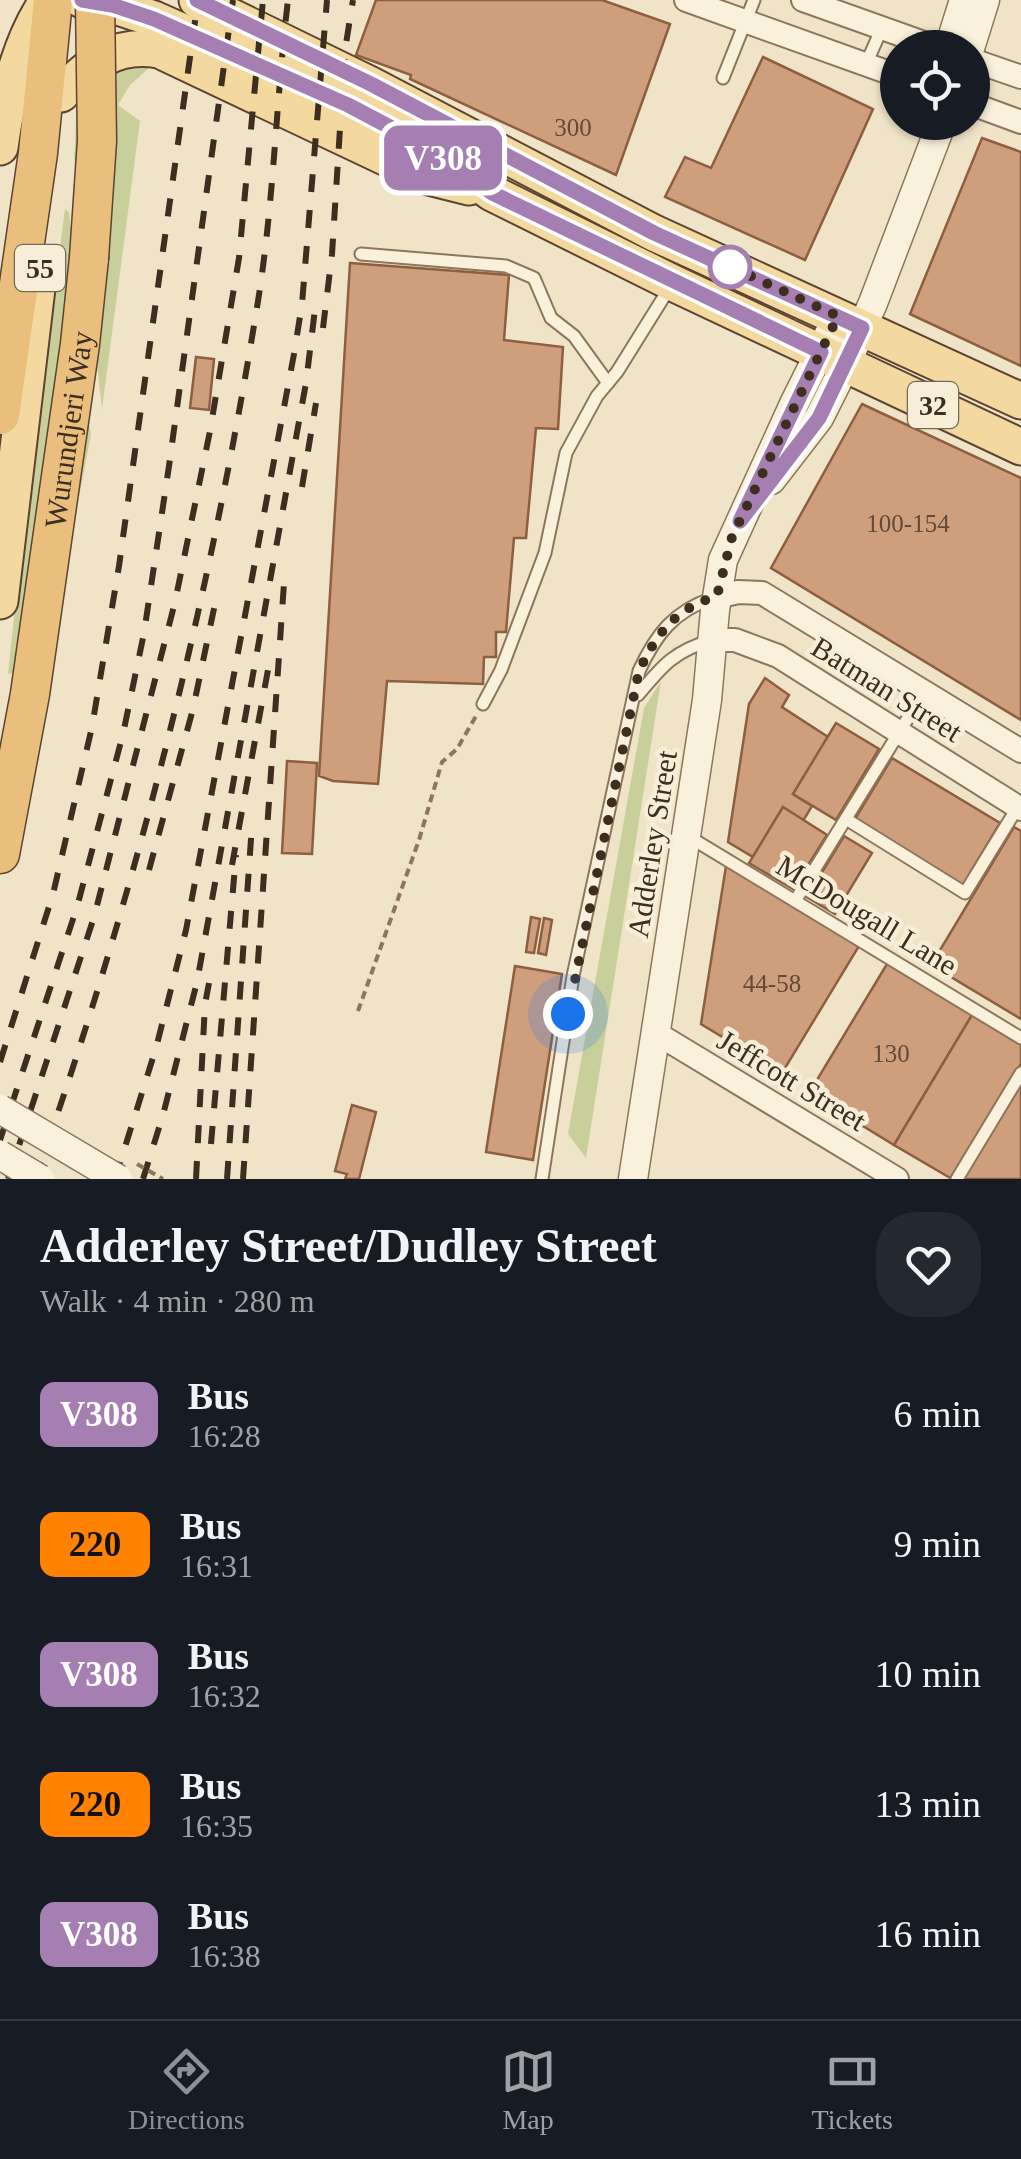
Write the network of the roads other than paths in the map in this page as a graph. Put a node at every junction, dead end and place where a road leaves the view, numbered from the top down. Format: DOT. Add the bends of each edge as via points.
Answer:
graph roads {
  1 [pos="51,0"];
  2 [pos="82,0"];
  3 [pos="96,0"];
  4 [pos="198,0"];
  5 [pos="686,0"];
  6 [pos="804,0"];
  7 [pos="964,0"];
  8 [pos="985,0"];
  9 [pos="750,11"];
  10 [pos="882,28"];
  11 [pos="888,30"];
  12 [pos="955,30"];
  13 [pos="976,30"];
  14 [pos="866,64"];
  15 [pos="990,66"];
  16 [pos="880,69"];
  17 [pos="1021,76"];
  18 [pos="723,78"];
  19 [pos="60,94"];
  20 [pos="990,108"];
  21 [pos="1019,115"];
  22 [pos="1,123"];
  23 [pos="934,140"];
  24 [pos="492,193"];
  25 [pos="361,254"];
  26 [pos="672,283"];
  27 [pos="850,322"];
  28 [pos="833,358"];
  29 [pos="608,383"];
  30 [pos="1021,401"];
  31 [pos="0,415"];
  32 [pos="1021,446"];
  33 [pos="717,596"];
  34 [pos="0,601"];
  35 [pos="713,640"];
  36 [pos="924,692"];
  37 [pos="635,698"];
  38 [pos="483,704"];
  39 [pos="898,732"];
  40 [pos="1021,751"];
  41 [pos="1020,806"];
  42 [pos="846,820"];
  43 [pos="686,835"];
  44 [pos="0,854"];
  45 [pos="795,901"];
  46 [pos="656,1032"];
  47 [pos="1021,1038"];
  48 [pos="1021,1074"];
  49 [pos="0,1109"];
  50 [pos="0,1155"];
  51 [pos="40,1179"];
  52 [pos="118,1179"];
  53 [pos="542,1179"];
  54 [pos="633,1179"];
  55 [pos="897,1179"];
  56 [pos="956,1179"];
  1 -- 19 [label="main road, Wurundjeri Way" via="62,40"];
  1 -- 22 [label="main road" via="26,37"];
  1 -- 31 [label="highway" via="38,154"];
  2 -- 24 [label="main road, 32" via="154,19 348,105 426,146"];
  3 -- 44 [label="highway, Wurundjeri Way, bridge" via="89,258 30,694"];
  4 -- 27 [label="main road, 32" via="654,233"];
  5 -- 9 [label="street"];
  6 -- 10 [label="street"];
  7 -- 12 [label="street"];
  8 -- 13 [label="street"];
  9 -- 14 [label="street"];
  9 -- 18 [label="lane"];
  10 -- 11 [label="street"];
  10 -- 14 [label="lane"];
  14 -- 16 [label="street"];
  15 -- 17 [label="street"];
  19 -- 24 [label="main road" via="114,51 159,50 416,171"];
  19 -- 34 [label="main road, Wurundjeri Way / 55"];
  20 -- 21 [label="street"];
  23 -- 27 [label="street, Adderley Street"];
  24 -- 26 [label="main road, 32"];
  25 -- 29 [label="lane" via="506,266 534,278 552,318"];
  26 -- 28 [label="main road, 32"];
  26 -- 29 [label="lane"];
  27 -- 28 [label="street, Adderley Street"];
  27 -- 30 [label="main road, 32"];
  28 -- 32 [label="main road, 32"];
  28 -- 33 [label="street, Adderley Street" via="819,418 740,521"];
  29 -- 38 [label="lane" via="566,453 545,553"];
  33 -- 35 [label="street, Adderley Street"];
  33 -- 36 [label="street, Batman Street" via="762,593"];
  33 -- 37 [label="lane" via="688,606 669,624 648,651"];
  35 -- 37 [label="lane" via="686,648"];
  35 -- 39 [label="street, Batman Street" via="768,650"];
  35 -- 43 [label="street, Adderley Street"];
  36 -- 39 [label="lane"];
  36 -- 40 [label="street, Batman Street"];
  37 -- 53 [label="lane" via="574,976"];
  39 -- 41 [label="street, Batman Street"];
  39 -- 42 [label="lane"];
  41 -- 42 [label="lane" via="966,893"];
  42 -- 45 [label="lane"];
  43 -- 45 [label="lane, McDougall Lane"];
  43 -- 46 [label="street, Adderley Street"];
  45 -- 47 [label="lane, McDougall Lane"];
  46 -- 54 [label="street, Adderley Street"];
  46 -- 55 [label="street, Jeffcott Street"];
  48 -- 56 [label="lane"];
  49 -- 52 [label="street, bridge"];
  50 -- 51 [label="street, bridge"];
}
